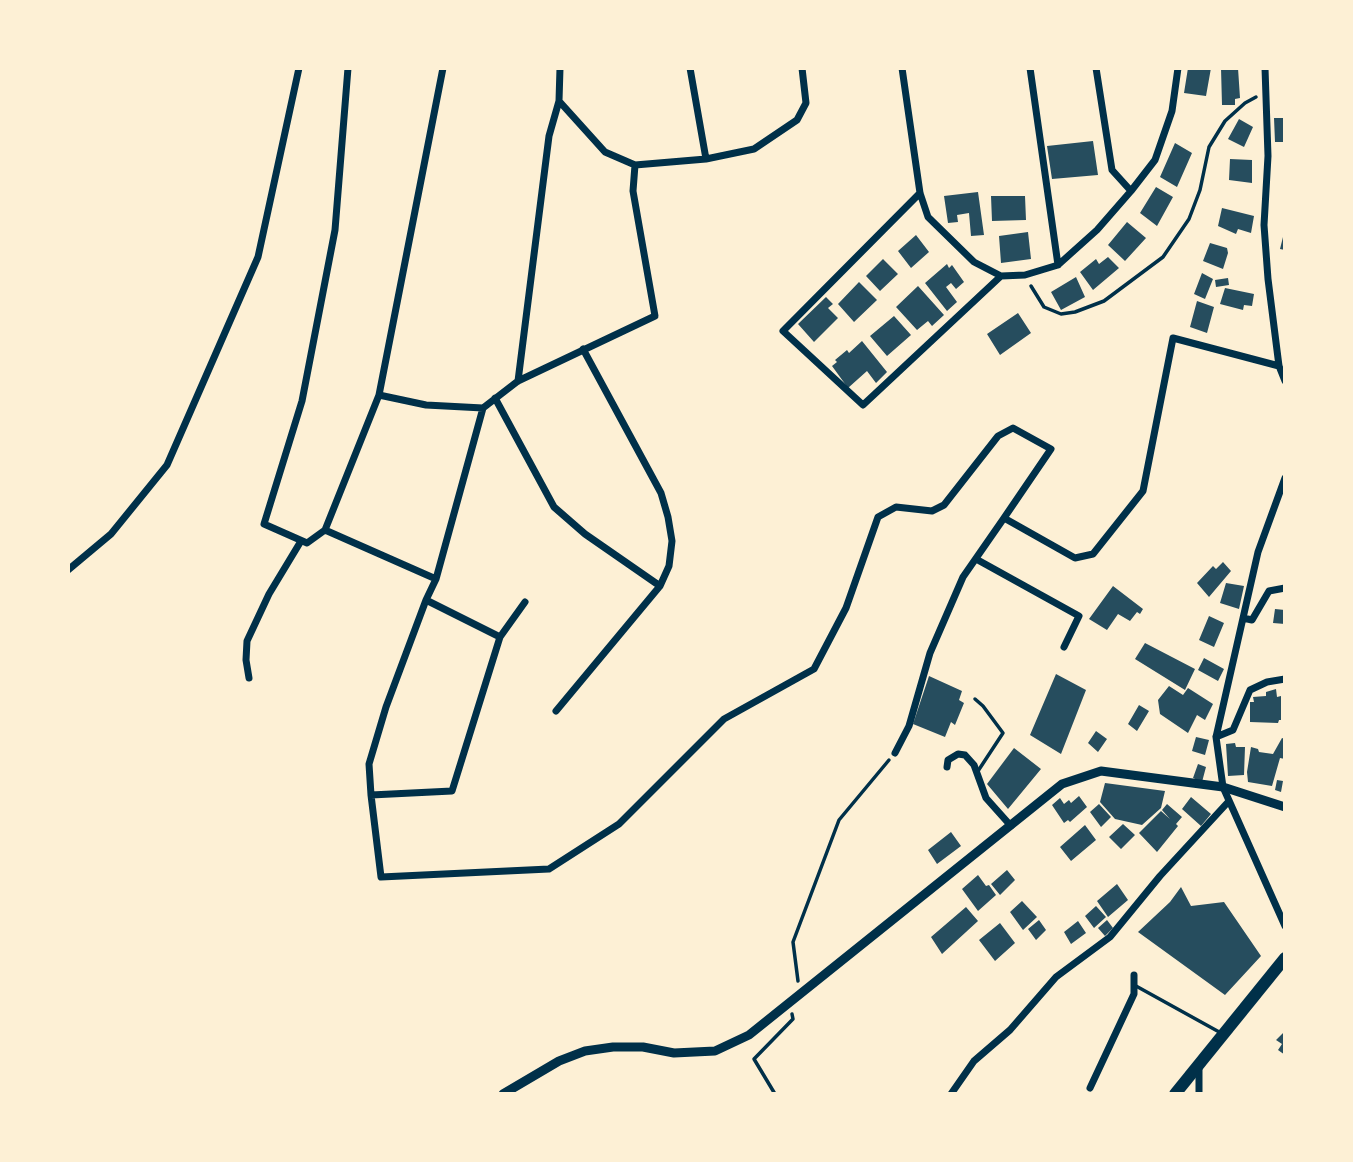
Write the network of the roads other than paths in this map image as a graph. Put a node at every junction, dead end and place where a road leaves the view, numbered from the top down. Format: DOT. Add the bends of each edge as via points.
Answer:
graph roads {
  1 [pos="299,68"];
  2 [pos="348,68"];
  3 [pos="443,68"];
  4 [pos="559,68"];
  5 [pos="690,68"];
  6 [pos="802,68"];
  7 [pos="902,68"];
  8 [pos="1030,68"];
  9 [pos="1096,68"];
  10 [pos="1178,68"];
  11 [pos="1265,68"];
  12 [pos="559,101"];
  13 [pos="706,159"];
  14 [pos="635,165"];
  15 [pos="1131,191"];
  16 [pos="920,192"];
  17 [pos="1058,265"];
  18 [pos="1001,276"];
  19 [pos="583,349"];
  20 [pos="1279,366"];
  21 [pos="518,381"];
  22 [pos="1285,381"];
  23 [pos="379,395"];
  24 [pos="495,398"];
  25 [pos="483,408"];
  26 [pos="1285,478"];
  27 [pos="1004,518"];
  28 [pos="326,530"];
  29 [pos="301,541"];
  30 [pos="976,559"];
  31 [pos="68,570"];
  32 [pos="436,579"];
  33 [pos="660,586"];
  34 [pos="1285,588"];
  35 [pos="426,600"];
  36 [pos="525,602"];
  37 [pos="1243,618"];
  38 [pos="500,637"];
  39 [pos="1065,647"];
  40 [pos="249,678"];
  41 [pos="1285,679"];
  42 [pos="975,699"];
  43 [pos="556,711"];
  44 [pos="1216,737"];
  45 [pos="895,753"];
  46 [pos="947,767"];
  47 [pos="977,773"];
  48 [pos="1223,788"];
  49 [pos="371,795"];
  50 [pos="1229,801"];
  51 [pos="1285,807"];
  52 [pos="1011,826"];
  53 [pos="1285,926"];
  54 [pos="1285,958"];
  55 [pos="1134,975"];
  56 [pos="1134,985"];
  57 [pos="1223,1035"];
  58 [pos="1199,1065"];
  59 [pos="1090,1088"];
  60 [pos="503,1094"];
  61 [pos="951,1094"];
  62 [pos="1175,1094"];
  63 [pos="1199,1094"];
  1 -- 31 [label="street" via="258,257 167,465 110,534"];
  2 -- 29 [label="street" via="335,230 302,401 264,524"];
  3 -- 23 [label="street"];
  4 -- 12 [label="street"];
  5 -- 13 [label="street"];
  6 -- 13 [label="street" via="806,103 797,120 754,149"];
  7 -- 16 [label="street"];
  8 -- 17 [label="street"];
  9 -- 15 [label="street" via="1112,170"];
  10 -- 15 [label="street" via="1172,111 1154,160"];
  11 -- 20 [label="street" via="1269,156 1264,225"];
  12 -- 14 [label="street" via="605,152"];
  12 -- 21 [label="street" via="549,136"];
  13 -- 14 [label="street"];
  14 -- 19 [label="street" via="634,191 655,316"];
  15 -- 17 [label="street"];
  16 -- 18 [label="street" via="928,217 974,262"];
  16 -- 18 [label="street" via="783,331 863,405"];
  17 -- 18 [label="street" via="1025,275"];
  19 -- 21 [label="street"];
  19 -- 33 [label="street" via="661,493 672,541 669,566"];
  20 -- 22 [label="street"];
  20 -- 27 [label="street" via="1173,338 1143,491 1093,554 1075,558"];
  21 -- 24 [label="street"];
  23 -- 25 [label="street" via="426,405"];
  23 -- 28 [label="street"];
  24 -- 25 [label="street"];
  24 -- 33 [label="street" via="554,507"];
  25 -- 32 [label="street"];
  26 -- 37 [label="street" via="1258,552"];
  27 -- 30 [label="street"];
  27 -- 49 [label="street" via="1051,449 1013,428 998,436 944,505 932,511 896,507 878,517 846,608 814,669 724,719 619,824 549,869 381,877"];
  28 -- 29 [label="street" via="307,543"];
  28 -- 32 [label="street"];
  29 -- 40 [label="street" via="247,641"];
  30 -- 39 [label="street" via="1079,616"];
  30 -- 45 [label="street" via="963,577 930,653 909,726"];
  32 -- 35 [label="street"];
  33 -- 43 [label="street"];
  34 -- 37 [label="street" via="1269,591 1252,620"];
  35 -- 38 [label="street"];
  35 -- 49 [label="street" via="369,764"];
  36 -- 38 [label="street"];
  37 -- 44 [label="street"];
  38 -- 49 [label="street" via="452,792"];
  41 -- 44 [label="street" via="1250,690 1233,730"];
  42 -- 47 [label="lane" via="1003,733"];
  44 -- 48 [label="street"];
  46 -- 47 [label="street" via="948,760 965,755"];
  47 -- 52 [label="street" via="986,798"];
  48 -- 50 [label="street"];
  48 -- 51 [label="street"];
  48 -- 52 [label="street" via="1101,771 1062,785"];
  50 -- 53 [label="street"];
  50 -- 61 [label="street" via="1110,937 1056,977 1010,1030 974,1061"];
  52 -- 60 [label="street" via="748,1035 715,1051 674,1053 643,1047 585,1051"];
  54 -- 57 [label="main road"];
  55 -- 56 [label="street"];
  56 -- 57 [label="lane"];
  56 -- 59 [label="street" via="1135,995"];
  57 -- 58 [label="main road"];
  58 -- 62 [label="main road"];
  58 -- 63 [label="street"];
}
